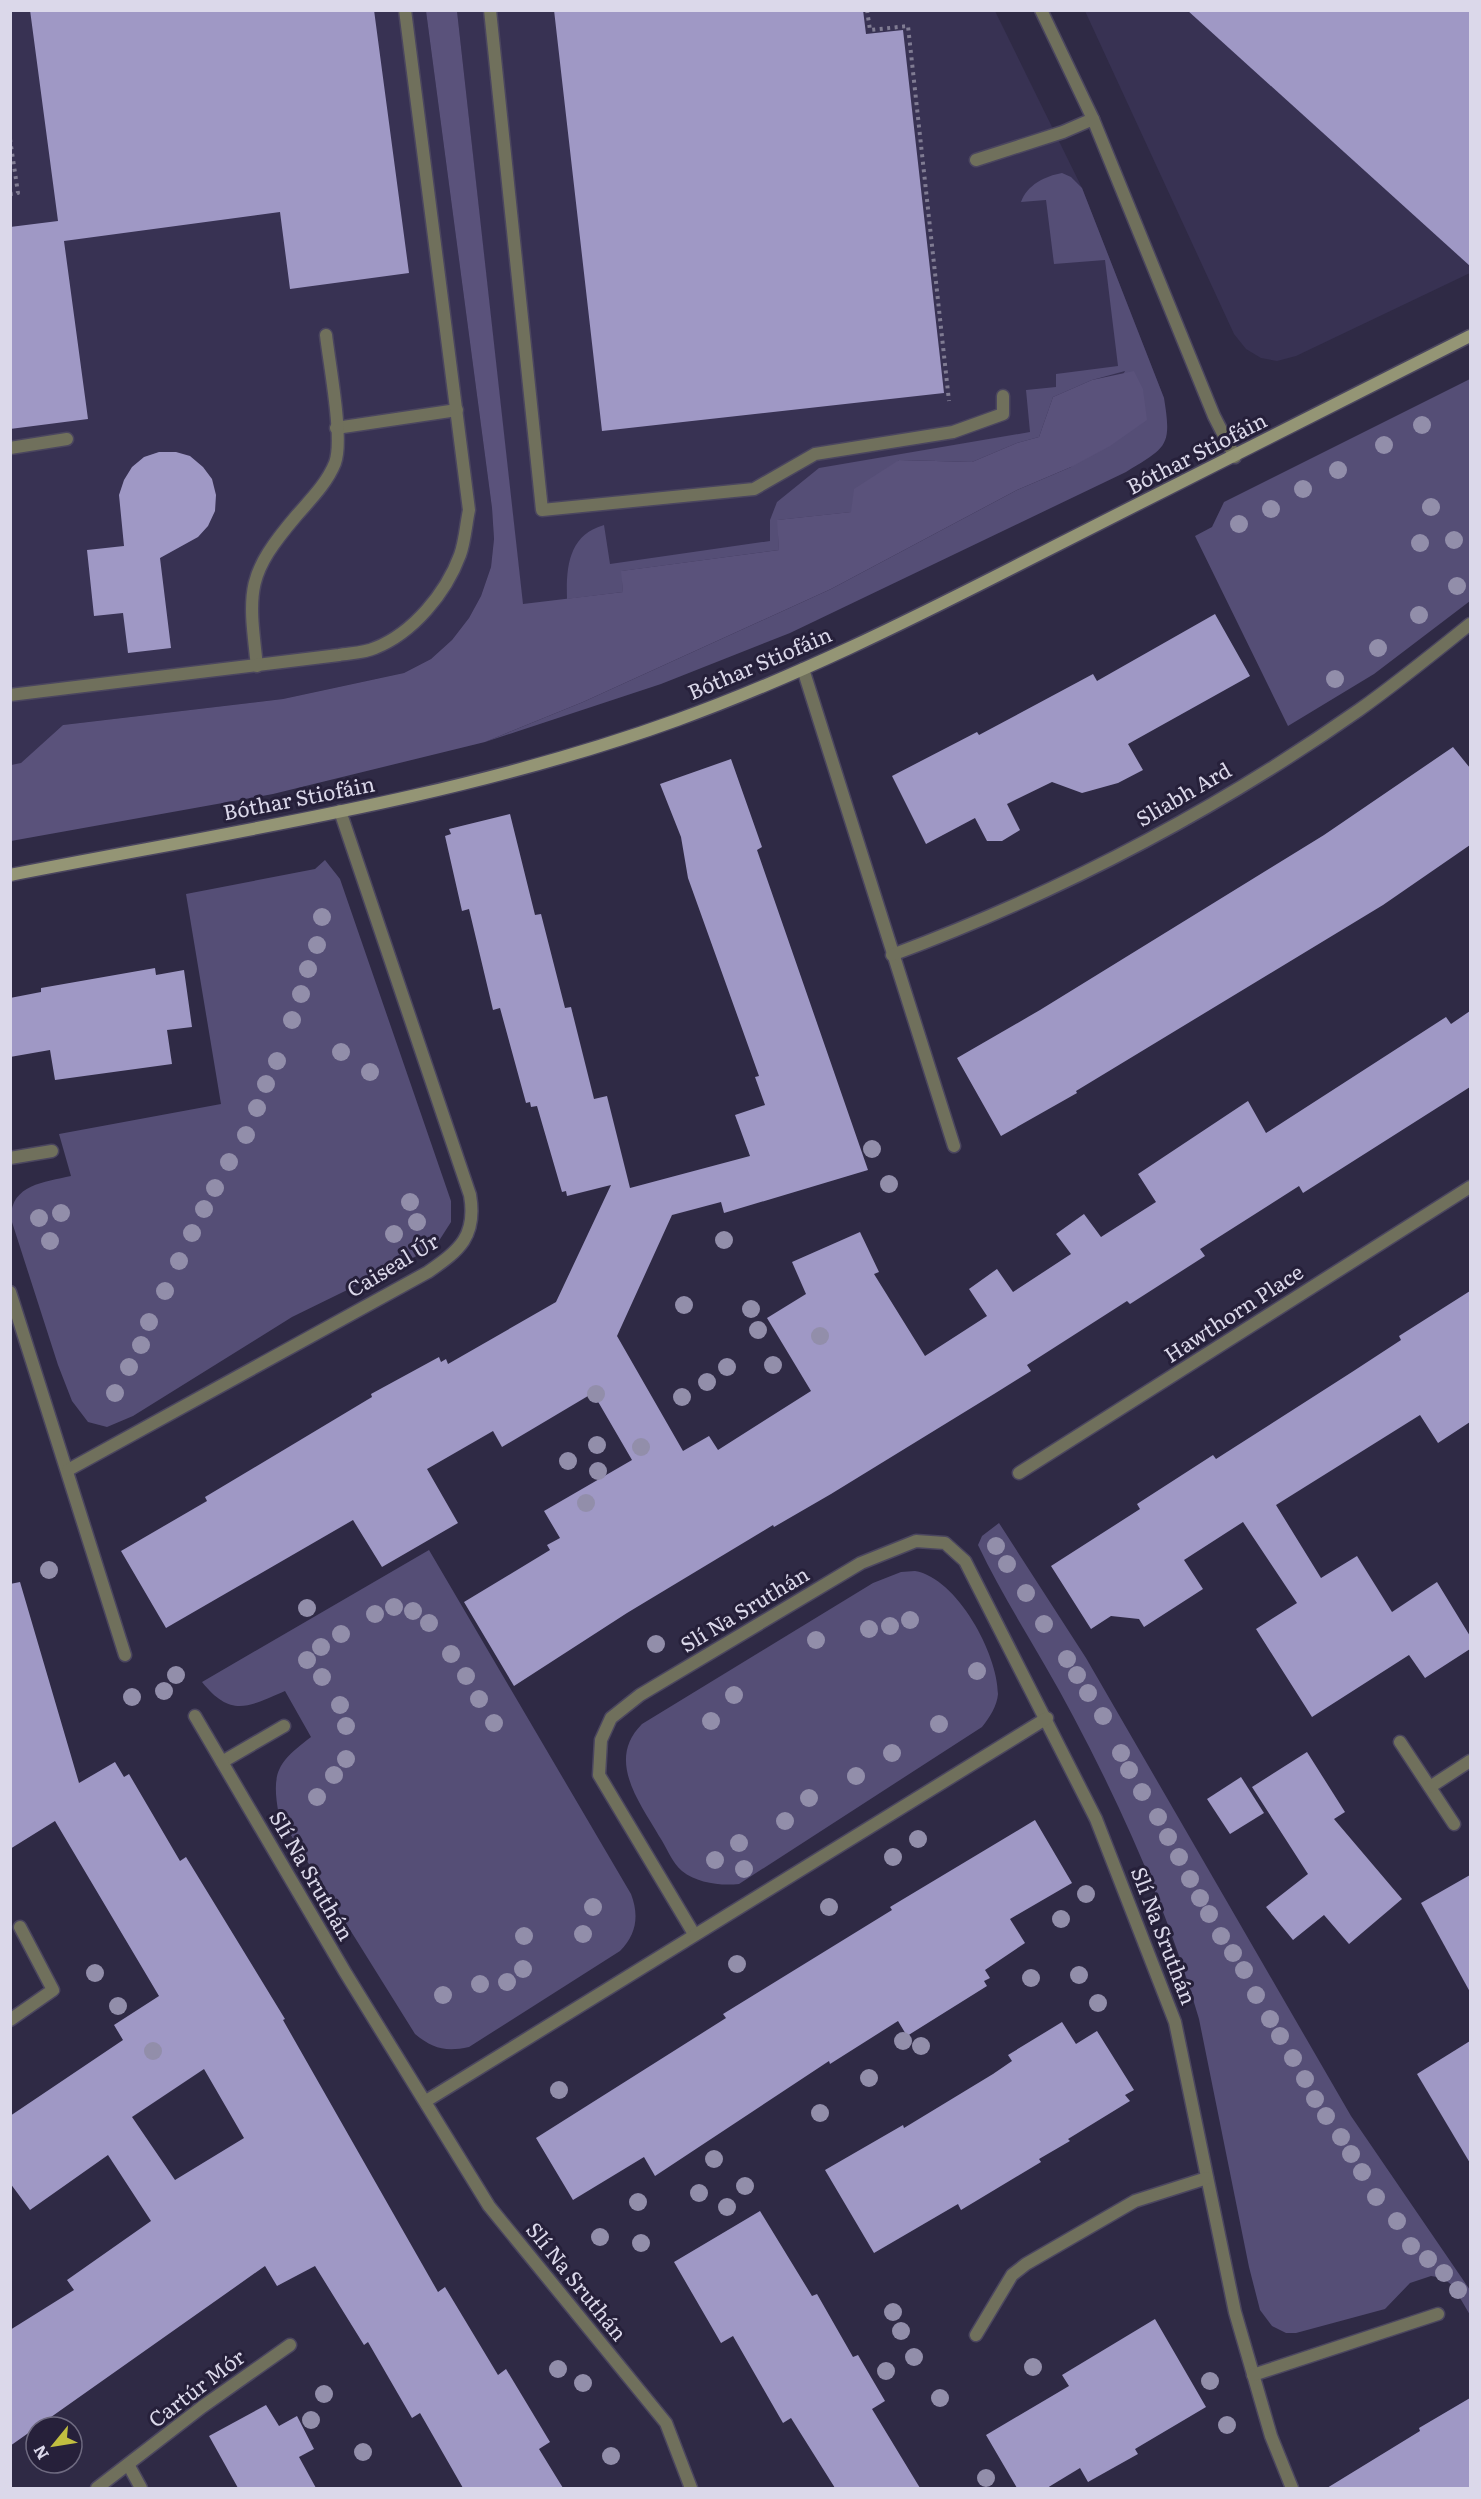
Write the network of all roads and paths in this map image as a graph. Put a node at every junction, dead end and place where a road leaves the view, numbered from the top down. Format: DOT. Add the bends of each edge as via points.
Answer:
graph roads {
  1 [pos="405,10"];
  2 [pos="490,10"];
  3 [pos="867,10"];
  4 [pos="1041,10"];
  5 [pos="1093,119"];
  6 [pos="10,139"];
  7 [pos="975,160"];
  8 [pos="10,194"];
  9 [pos="326,335"];
  10 [pos="1470,336"];
  11 [pos="1003,396"];
  12 [pos="457,410"];
  13 [pos="336,428"];
  14 [pos="953,432"];
  15 [pos="67,439"];
  16 [pos="10,448"];
  17 [pos="1235,457"];
  18 [pos="1470,624"];
  19 [pos="257,666"];
  20 [pos="802,669"];
  21 [pos="10,695"];
  22 [pos="340,811"];
  23 [pos="10,875"];
  24 [pos="892,955"];
  25 [pos="954,1146"];
  26 [pos="52,1151"];
  27 [pos="10,1158"];
  28 [pos="1470,1187"];
  29 [pos="10,1292"];
  30 [pos="68,1470"];
  31 [pos="1019,1473"];
  32 [pos="125,1655"];
  33 [pos="195,1716"];
  34 [pos="1047,1718"];
  35 [pos="284,1726"];
  36 [pos="1400,1742"];
  37 [pos="1470,1761"];
  38 [pos="222,1762"];
  39 [pos="1430,1787"];
  40 [pos="1454,1824"];
  41 [pos="20,1927"];
  42 [pos="694,1934"];
  43 [pos="10,2020"];
  44 [pos="426,2101"];
  45 [pos="1207,2178"];
  46 [pos="1438,2314"];
  47 [pos="976,2335"];
  48 [pos="290,2345"];
  49 [pos="1253,2375"];
  50 [pos="129,2466"];
  51 [pos="96,2488"];
  52 [pos="141,2488"];
  53 [pos="691,2488"];
  54 [pos="1292,2488"];
  1 -- 12 [label="street"];
  2 -- 14 [label="street" via="542,510 754,489 815,454"];
  3 -- 14 [label="path" via="870,30 908,26"];
  4 -- 5 [label="street"];
  5 -- 7 [label="street"];
  5 -- 17 [label="street" via="1214,416"];
  6 -- 8 [label="path" via="18,193"];
  9 -- 13 [label="street"];
  10 -- 17 [label="street, Bóthar Stiofáin"];
  11 -- 14 [label="street" via="1003,414"];
  12 -- 13 [label="street"];
  12 -- 19 [label="street" via="469,510 460,555 444,586 422,615 374,649"];
  13 -- 19 [label="street" via="335,461 321,488 272,546 256,573 251,608"];
  15 -- 16 [label="street"];
  17 -- 20 [label="street, Bóthar Stiofáin" via="909,622"];
  18 -- 24 [label="street, Sliabh Ard" via="1359,710 1166,830 964,928"];
  19 -- 21 [label="street"];
  20 -- 22 [label="street, Bóthar Stiofáin" via="676,720 534,765 453,788"];
  20 -- 24 [label="street"];
  22 -- 23 [label="street, Bóthar Stiofáin"];
  22 -- 30 [label="street, Caiseal Úr" via="470,1194 472,1226 453,1253 428,1272"];
  24 -- 25 [label="street"];
  26 -- 27 [label="street"];
  28 -- 31 [label="street, Hawthorn Place"];
  29 -- 30 [label="street"];
  30 -- 32 [label="street"];
  33 -- 38 [label="street, Slí Na Sruthán"];
  34 -- 42 [label="street"];
  34 -- 42 [label="street, Slí Na Sruthán" via="965,1561 945,1543 916,1541 861,1563 640,1695 611,1718 601,1740 598,1775"];
  34 -- 45 [label="street, Slí Na Sruthán" via="1096,1819 1175,2022"];
  35 -- 38 [label="street"];
  36 -- 39 [label="street"];
  37 -- 39 [label="street"];
  38 -- 44 [label="street, Slí Na Sruthán"];
  39 -- 40 [label="street"];
  41 -- 43 [label="street" via="52,1990"];
  42 -- 44 [label="street"];
  44 -- 53 [label="street, Slí Na Sruthán" via="489,2206 666,2424"];
  45 -- 47 [label="street" via="1135,2201 1026,2264 1012,2275"];
  45 -- 49 [label="street, Slí Na Sruthán"];
  46 -- 49 [label="street"];
  48 -- 50 [label="street, Cartúr Mór" via="202,2407"];
  49 -- 54 [label="street, Slí Na Sruthán"];
  50 -- 51 [label="street, Cartúr Mór"];
  50 -- 52 [label="street"];
}
